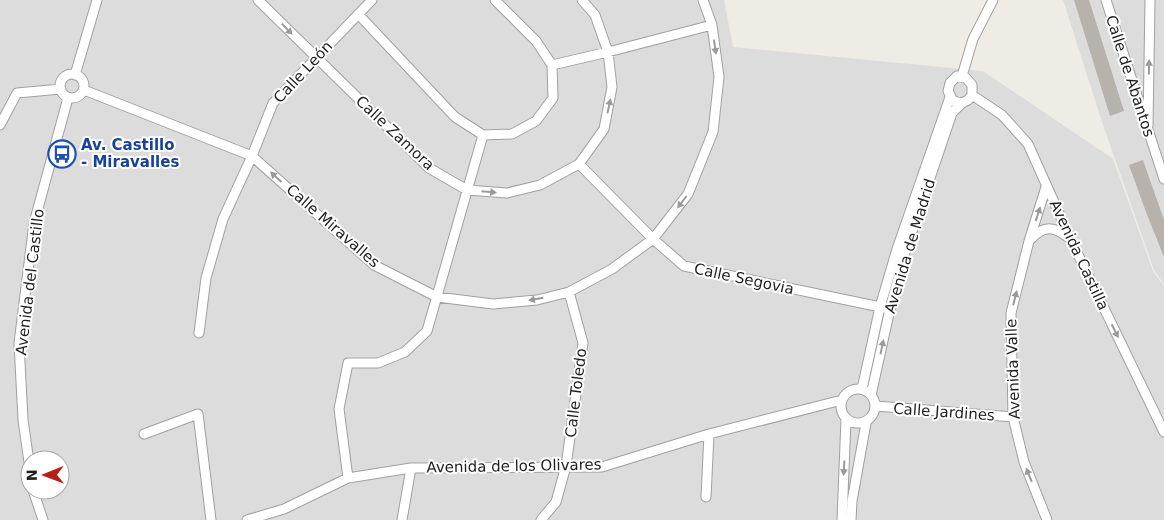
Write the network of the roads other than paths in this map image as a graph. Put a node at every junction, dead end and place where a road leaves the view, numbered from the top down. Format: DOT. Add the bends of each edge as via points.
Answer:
graph roads {
  1 [pos="97,0"];
  2 [pos="372,0"];
  3 [pos="495,0"];
  4 [pos="582,0"];
  5 [pos="703,0"];
  6 [pos="993,0"];
  7 [pos="1106,0"];
  8 [pos="1150,0"];
  9 [pos="265,2"];
  10 [pos="358,14"];
  11 [pos="712,25"];
  12 [pos="608,52"];
  13 [pos="316,59"];
  14 [pos="552,65"];
  15 [pos="75,75"];
  16 [pos="962,76"];
  17 [pos="61,89"];
  18 [pos="84,90"];
  19 [pos="972,95"];
  20 [pos="950,97"];
  21 [pos="68,98"];
  22 [pos="962,103"];
  23 [pos="0,125"];
  24 [pos="1148,133"];
  25 [pos="483,135"];
  26 [pos="252,156"];
  27 [pos="579,164"];
  28 [pos="1164,179"];
  29 [pos="1046,187"];
  30 [pos="466,190"];
  31 [pos="653,240"];
  32 [pos="1071,240"];
  33 [pos="1029,241"];
  34 [pos="569,292"];
  35 [pos="438,298"];
  36 [pos="880,306"];
  37 [pos="890,309"];
  38 [pos="199,333"];
  39 [pos="862,389"];
  40 [pos="871,395"];
  41 [pos="842,400"];
  42 [pos="876,406"];
  43 [pos="1013,417"];
  44 [pos="846,419"];
  45 [pos="866,423"];
  46 [pos="1164,432"];
  47 [pos="144,434"];
  48 [pos="709,434"];
  49 [pos="27,450"];
  50 [pos="566,466"];
  51 [pos="411,468"];
  52 [pos="348,478"];
  53 [pos="706,497"];
  54 [pos="36,500"];
  55 [pos="43,520"];
  56 [pos="211,520"];
  57 [pos="246,520"];
  58 [pos="402,520"];
  59 [pos="541,520"];
  60 [pos="842,520"];
  61 [pos="851,520"];
  62 [pos="1047,520"];
  1 -- 15 [label="street"];
  2 -- 10 [label="street, Calle León"];
  3 -- 14 [label="street" via="536,42"];
  4 -- 12 [label="street, Calle Zamora" via="595,15"];
  5 -- 11 [label="street, Calle Miravalles"];
  6 -- 16 [label="street" via="973,39"];
  7 -- 24 [label="street, Calle de Abantos"];
  24 -- 8 [label="street, one-way"];
  9 -- 13 [label="street, Calle Zamora, one-way"];
  10 -- 13 [label="street, Calle León"];
  10 -- 25 [label="street" via="455,117"];
  11 -- 12 [label="street"];
  11 -- 31 [label="street, Calle Miravalles, one-way" via="719,77 713,132 688,194"];
  12 -- 14 [label="street"];
  27 -- 12 [label="street, Calle Zamora, one-way" via="604,128 612,87"];
  13 -- 26 [label="street, Calle León" via="273,103"];
  13 -- 30 [label="street, Calle Zamora" via="429,168"];
  14 -- 25 [label="street" via="553,98 536,121 512,134"];
  15 -- 17 [label="street" via="64,78"];
  15 -- 18 [label="street" via="84,82"];
  16 -- 19 [label="street" via="970,82"];
  16 -- 20 [label="street" via="957,76 950,83"];
  17 -- 21 [label="street"];
  17 -- 23 [label="street" via="17,93"];
  18 -- 21 [label="street" via="76,98"];
  18 -- 26 [label="street, Calle Miravalles"];
  19 -- 22 [label="street"];
  19 -- 29 [label="street, Avenida Castilla" via="1002,116 1028,144"];
  20 -- 22 [label="street"];
  20 -- 36 [label="street, Avenida de Madrid"];
  21 -- 49 [label="street, Avenida del Castillo" via="34,223 19,343"];
  22 -- 37 [label="street, Avenida de Madrid" via="952,113 905,252"];
  24 -- 28 [label="street, Calle de Abantos"];
  25 -- 30 [label="street"];
  35 -- 26 [label="street, Calle Miravalles, one-way" via="374,265"];
  26 -- 38 [label="street, Calle León" via="223,219 206,278"];
  30 -- 27 [label="street, Calle Zamora, one-way" via="506,193 540,186"];
  27 -- 31 [label="street, Calle Segovia"];
  29 -- 32 [label="street, Avenida Castilla"];
  33 -- 29 [label="street, Avenida Valle, one-way"];
  30 -- 35 [label="street"];
  31 -- 34 [label="street, Calle Miravalles" via="612,269"];
  31 -- 36 [label="street, Calle Segovia" via="684,266"];
  32 -- 33 [label="street" via="1050,228 1038,232"];
  32 -- 46 [label="street, Avenida Castilla, one-way"];
  43 -- 33 [label="street, Avenida Valle, one-way" via="1011,313"];
  34 -- 35 [label="street, Calle Miravalles, one-way" via="537,300 493,304"];
  34 -- 50 [label="street, Calle Toledo" via="583,343"];
  35 -- 52 [label="street" via="428,330 405,352 378,363 348,363 339,409"];
  36 -- 37 [label="street, Calle Segovia"];
  36 -- 39 [label="street, Avenida de Madrid"];
  40 -- 37 [label="street, Avenida de Madrid, one-way"];
  39 -- 40 [label="street"];
  39 -- 41 [label="street" via="852,390"];
  40 -- 42 [label="street"];
  41 -- 44 [label="street"];
  41 -- 48 [label="street, Avenida de los Olivares"];
  42 -- 43 [label="street, Calle Jardines"];
  42 -- 45 [label="street"];
  62 -- 43 [label="street, Avenida Valle, one-way" via="1024,462"];
  44 -- 45 [label="street" via="856,424"];
  44 -- 60 [label="street, one-way"];
  45 -- 61 [label="street"];
  47 -- 56 [label="street" via="198,414"];
  48 -- 50 [label="street, Avenida de los Olivares" via="602,467"];
  48 -- 53 [label="street"];
  50 -- 51 [label="street, Avenida de los Olivares"];
  50 -- 59 [label="street, Calle Toledo" via="556,502"];
  51 -- 52 [label="street, Avenida de los Olivares"];
  51 -- 58 [label="street"];
  52 -- 57 [label="street, Avenida de los Olivares" via="284,509"];
  54 -- 55 [label="street"];
}
